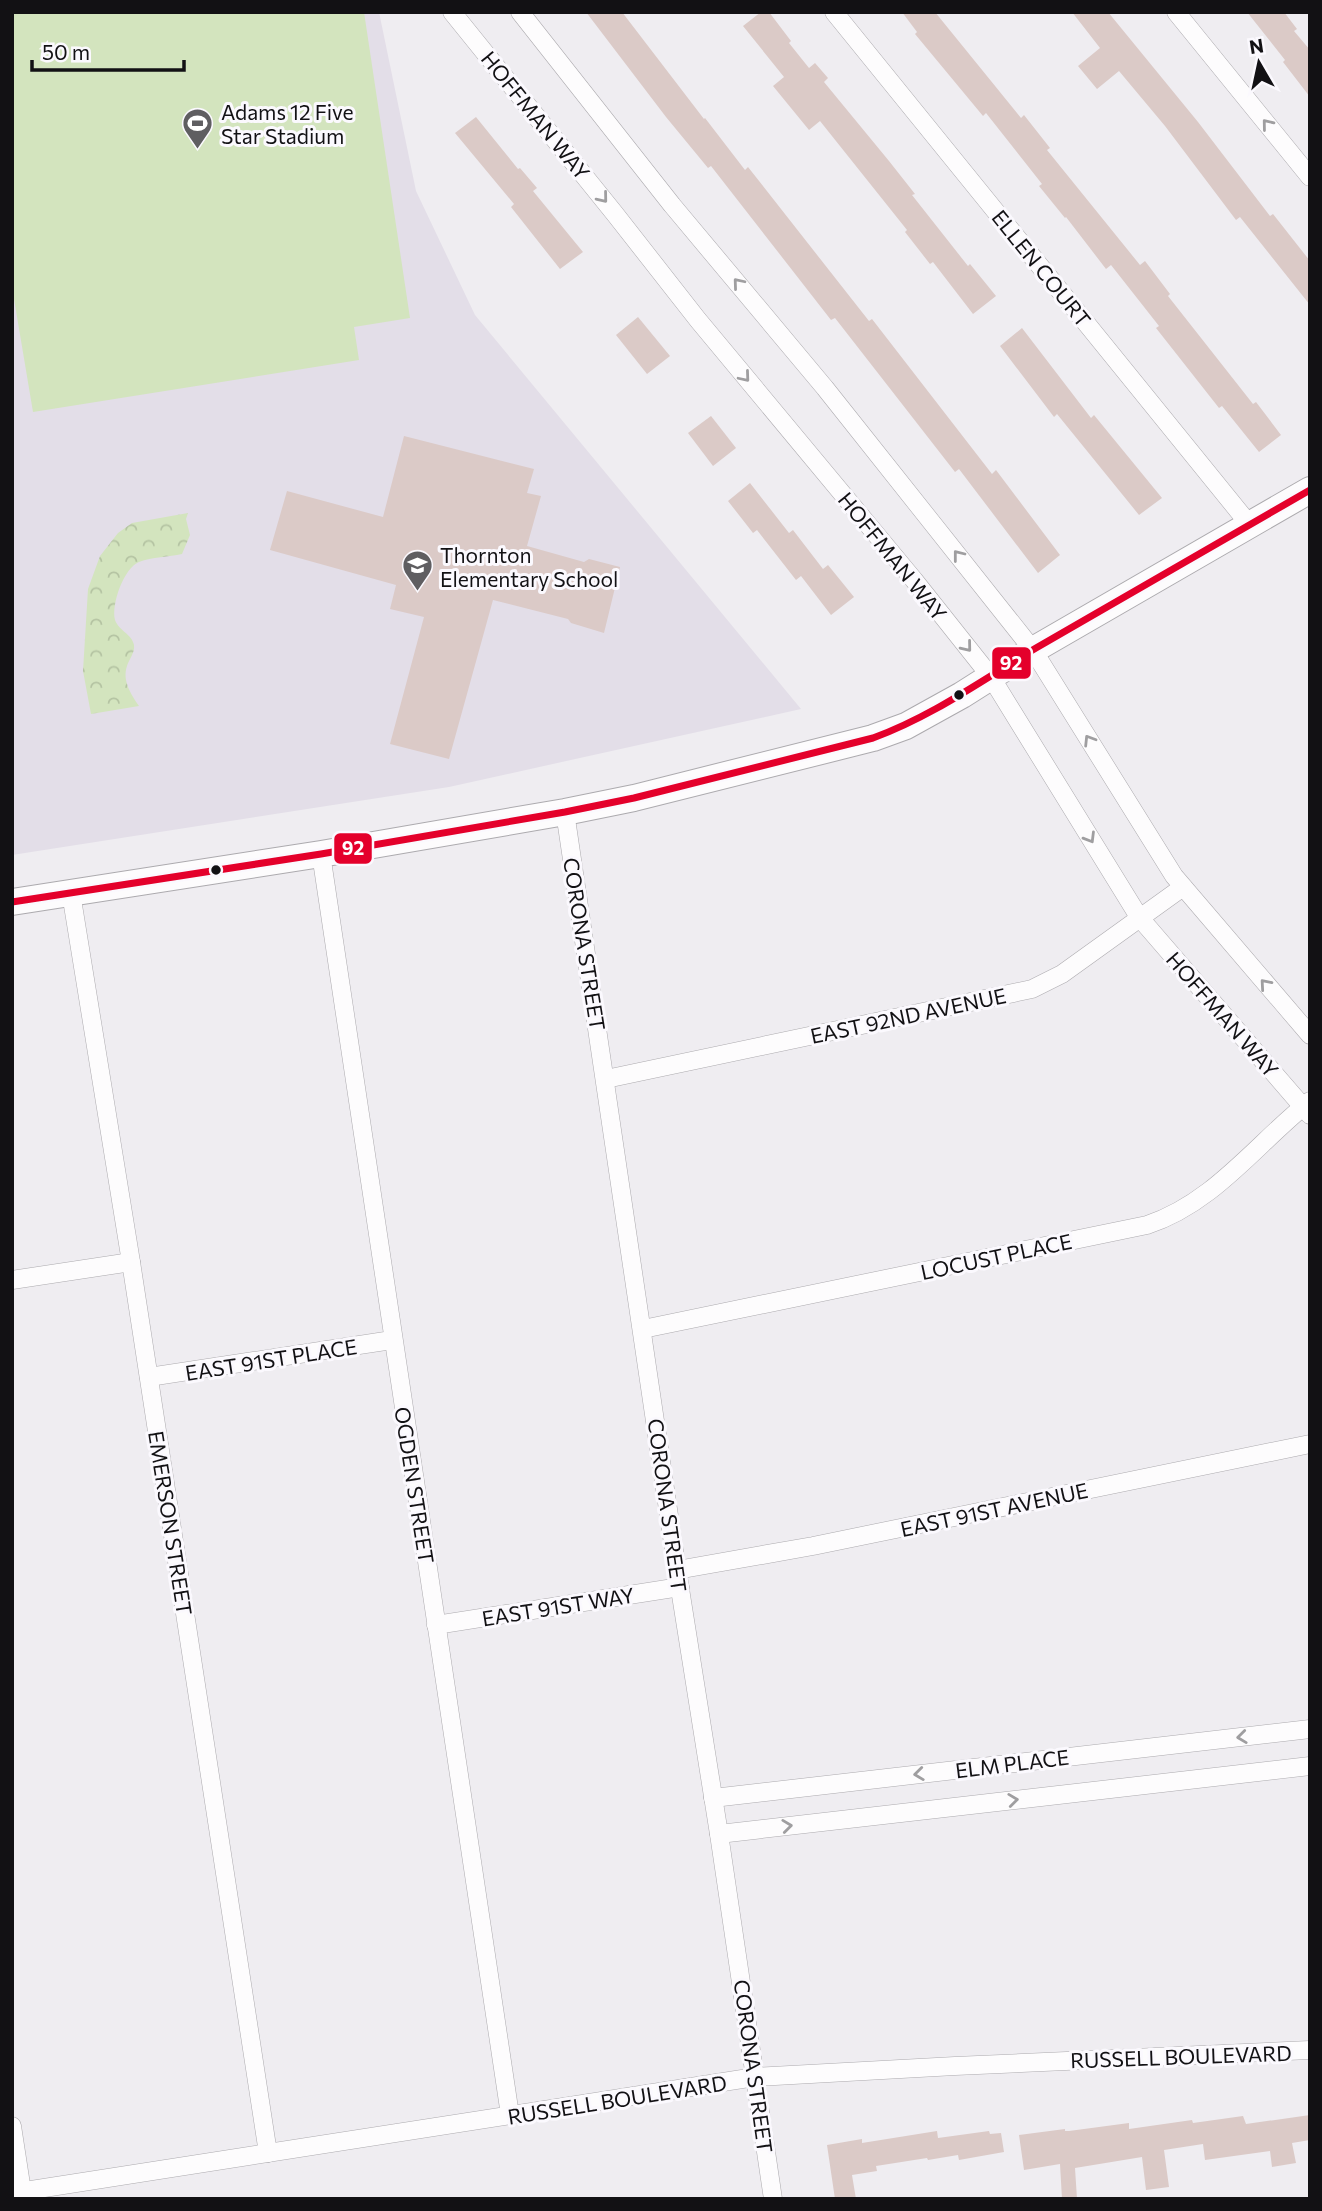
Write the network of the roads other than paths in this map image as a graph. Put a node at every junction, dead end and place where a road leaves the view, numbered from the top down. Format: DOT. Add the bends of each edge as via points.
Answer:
graph roads {
  1 [pos="452,12"];
  2 [pos="520,12"];
  3 [pos="834,12"];
  4 [pos="1176,12"];
  5 [pos="1310,177"];
  6 [pos="1310,490"];
  7 [pos="1249,524"];
  8 [pos="1034,650"];
  9 [pos="991,677"];
  10 [pos="565,811"];
  11 [pos="321,854"];
  12 [pos="1182,887"];
  13 [pos="71,893"];
  14 [pos="12,902"];
  15 [pos="1139,917"];
  16 [pos="1310,1035"];
  17 [pos="606,1079"];
  18 [pos="1307,1107"];
  19 [pos="131,1262"];
  20 [pos="12,1280"];
  21 [pos="643,1329"];
  22 [pos="393,1340"];
  23 [pos="149,1377"];
  24 [pos="1310,1444"];
  25 [pos="679,1579"];
  26 [pos="436,1625"];
  27 [pos="1310,1729"];
  28 [pos="1310,1766"];
  29 [pos="713,1798"];
  30 [pos="719,1834"];
  31 [pos="1310,2050"];
  32 [pos="755,2077"];
  33 [pos="510,2115"];
  34 [pos="12,2126"];
  35 [pos="268,2153"];
  36 [pos="17,2192"];
  37 [pos="773,2199"];
  1 -- 9 [label="street, HOFFMAN WAY, one-way"];
  8 -- 2 [label="street, one-way"];
  3 -- 7 [label="street, ELLEN COURT"];
  5 -- 4 [label="street, one-way"];
  6 -- 7 [label="street"];
  7 -- 8 [label="street"];
  8 -- 9 [label="street"];
  12 -- 8 [label="street, one-way"];
  9 -- 10 [label="street" via="906,726 873,738"];
  9 -- 15 [label="street, HOFFMAN WAY, one-way"];
  10 -- 11 [label="street"];
  10 -- 17 [label="street, CORONA STREET"];
  11 -- 13 [label="street"];
  11 -- 22 [label="street, OGDEN STREET"];
  12 -- 15 [label="street, EAST 92ND AVENUE"];
  16 -- 12 [label="street, one-way"];
  13 -- 14 [label="street"];
  13 -- 19 [label="street, EMERSON STREET"];
  15 -- 17 [label="street, EAST 92ND AVENUE" via="1062,974 1032,989"];
  15 -- 18 [label="street, HOFFMAN WAY"];
  17 -- 21 [label="street, CORONA STREET"];
  18 -- 21 [label="street, LOCUST PLACE" via="1208,1193 1160,1221"];
  19 -- 20 [label="street"];
  19 -- 23 [label="street, EMERSON STREET"];
  21 -- 25 [label="street, CORONA STREET"];
  22 -- 23 [label="street, EAST 91ST PLACE"];
  22 -- 26 [label="street, OGDEN STREET"];
  23 -- 35 [label="street, EMERSON STREET"];
  24 -- 25 [label="street, EAST 91ST AVENUE" via="813,1546"];
  25 -- 26 [label="street, EAST 91ST WAY"];
  25 -- 29 [label="street, CORONA STREET"];
  26 -- 33 [label="street, OGDEN STREET"];
  27 -- 29 [label="street, ELM PLACE, one-way"];
  30 -- 28 [label="street, ELM PLACE, one-way"];
  29 -- 30 [label="street, CORONA STREET"];
  30 -- 32 [label="street, CORONA STREET"];
  31 -- 32 [label="street, RUSSELL BOULEVARD"];
  32 -- 33 [label="street, RUSSELL BOULEVARD"];
  32 -- 37 [label="street, CORONA STREET"];
  33 -- 35 [label="street, RUSSELL BOULEVARD"];
  34 -- 36 [label="street"];
  35 -- 36 [label="street, RUSSELL BOULEVARD"];
}
